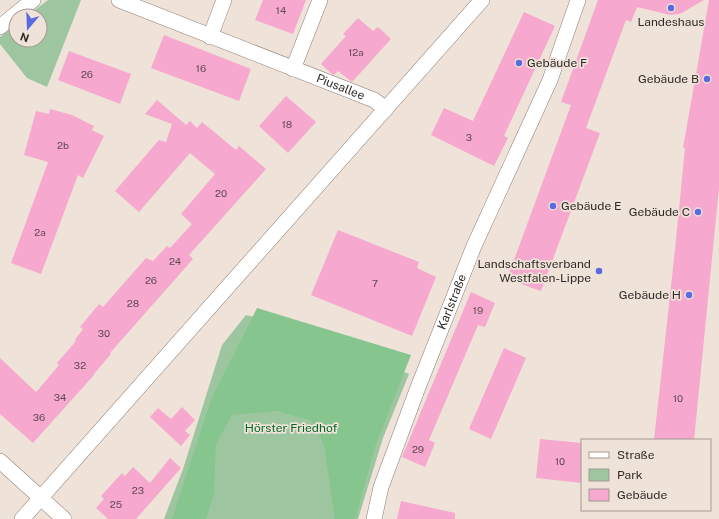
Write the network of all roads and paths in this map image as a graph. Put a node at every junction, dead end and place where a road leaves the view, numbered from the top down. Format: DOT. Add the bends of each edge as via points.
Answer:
graph roads {
  1 [pos="33,0"];
  2 [pos="119,0"];
  3 [pos="224,0"];
  4 [pos="320,0"];
  5 [pos="482,0"];
  6 [pos="578,0"];
  7 [pos="0,27"];
  8 [pos="210,37"];
  9 [pos="293,69"];
  10 [pos="386,109"];
  11 [pos="0,461"];
  12 [pos="40,498"];
  13 [pos="22,519"];
  14 [pos="64,519"];
  15 [pos="374,519"];
  1 -- 7 [label="street"];
  2 -- 8 [label="street, Piusallee"];
  3 -- 8 [label="street"];
  4 -- 9 [label="street"];
  5 -- 10 [label="street"];
  6 -- 15 [label="street, Karlstraße" via="550,80 474,246 420,383 381,487"];
  8 -- 9 [label="street, Piusallee"];
  9 -- 10 [label="street, Piusallee" via="374,100"];
  10 -- 12 [label="street"];
  11 -- 12 [label="street"];
  12 -- 13 [label="street"];
  12 -- 14 [label="street"];
}
